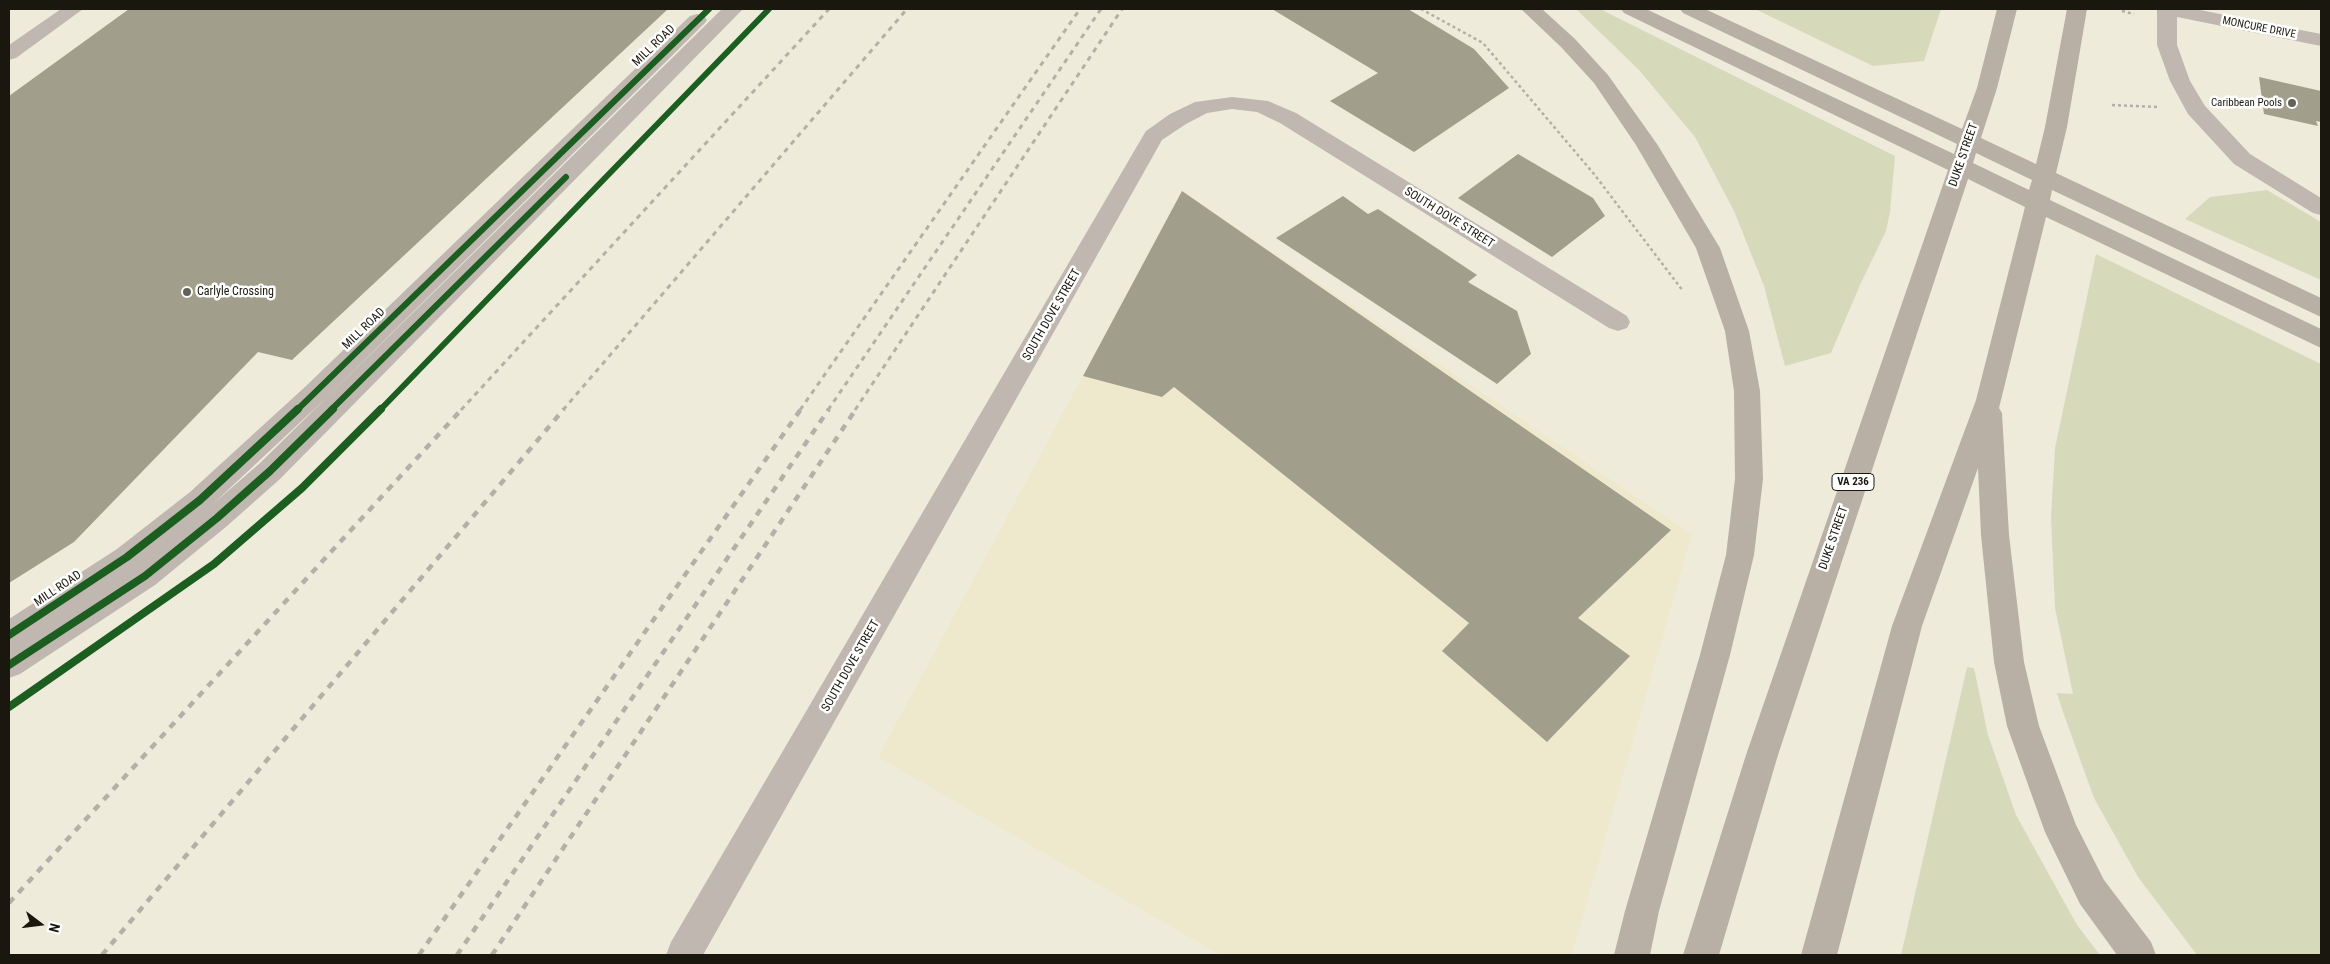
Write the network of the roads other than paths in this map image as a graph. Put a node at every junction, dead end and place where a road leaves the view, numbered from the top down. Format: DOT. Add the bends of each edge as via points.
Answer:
graph roads {
  1 [pos="73,9"];
  2 [pos="709,9"];
  3 [pos="733,9"];
  4 [pos="1531,9"];
  5 [pos="1631,9"];
  6 [pos="1690,9"];
  7 [pos="2007,9"];
  8 [pos="2077,9"];
  9 [pos="2167,9"];
  10 [pos="2321,40"];
  11 [pos="9,54"];
  12 [pos="2321,208"];
  13 [pos="2321,308"];
  14 [pos="1618,322"];
  15 [pos="2321,339"];
  16 [pos="1989,400"];
  17 [pos="9,634"];
  18 [pos="9,666"];
  19 [pos="684,955"];
  20 [pos="1632,955"];
  21 [pos="1701,955"];
  22 [pos="1819,955"];
  23 [pos="2138,955"];
  1 -- 11 [label="street"];
  2 -- 17 [label="street, MILL ROAD" via="315,393 200,500 127,556"];
  3 -- 18 [label="street" via="270,472 145,576"];
  4 -- 20 [label="main road" via="1601,79 1646,144 1708,248 1737,331 1747,391 1750,479 1740,555"];
  5 -- 15 [label="main road"];
  6 -- 13 [label="main road"];
  7 -- 21 [label="main road, DUKE STREET / VA 236" via="1987,88 1762,755"];
  8 -- 16 [label="main road" via="2056,128"];
  9 -- 10 [label="street, MONCURE DRIVE"];
  9 -- 12 [label="street" via="2167,45 2180,82 2196,109 2242,159"];
  14 -- 19 [label="street, SOUTH DOVE STREET" via="1288,118 1261,106 1232,103 1202,107 1178,119 1154,136"];
  16 -- 22 [label="main road" via="1907,626"];
  16 -- 23 [label="main road" via="2002,604 2009,662 2023,726 2062,832 2092,892"];
}
